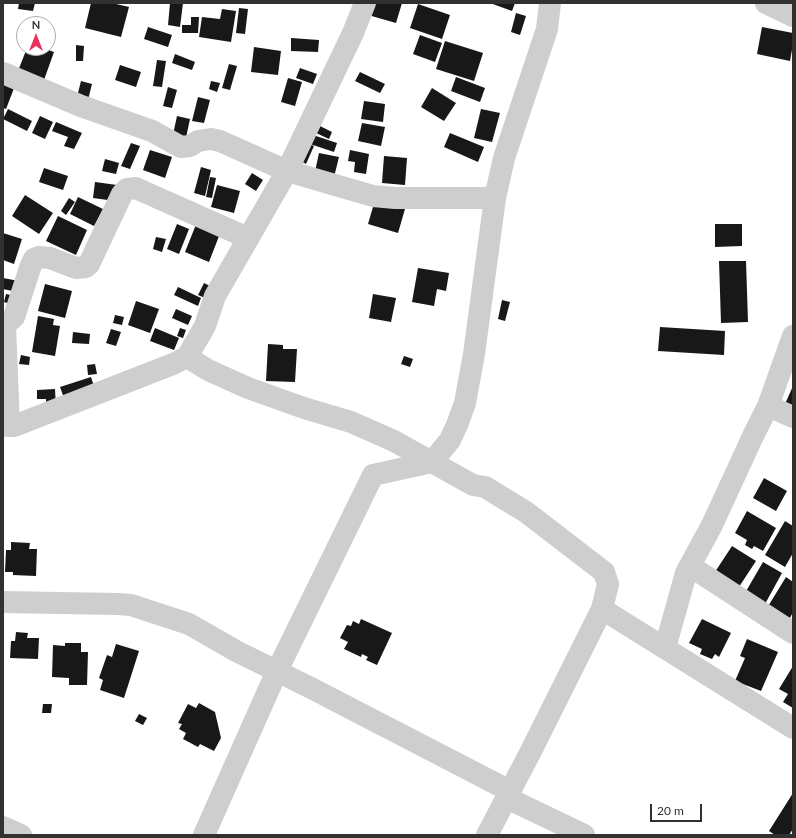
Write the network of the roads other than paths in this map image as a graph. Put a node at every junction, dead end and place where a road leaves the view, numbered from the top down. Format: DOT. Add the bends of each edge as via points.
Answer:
graph roads {
  1 [pos="365,3"];
  2 [pos="550,3"];
  3 [pos="766,3"];
  4 [pos="793,16"];
  5 [pos="3,73"];
  6 [pos="287,171"];
  7 [pos="495,198"];
  8 [pos="248,238"];
  9 [pos="4,325"];
  10 [pos="793,336"];
  11 [pos="187,357"];
  12 [pos="768,406"];
  13 [pos="793,417"];
  14 [pos="6,426"];
  15 [pos="432,462"];
  16 [pos="690,566"];
  17 [pos="3,602"];
  18 [pos="602,608"];
  19 [pos="793,633"];
  20 [pos="665,648"];
  21 [pos="277,671"];
  22 [pos="793,728"];
  23 [pos="509,794"];
  24 [pos="3,828"];
  25 [pos="20,835"];
  26 [pos="204,835"];
  27 [pos="487,835"];
  28 [pos="584,835"];
  1 -- 6 [label="street"];
  2 -- 7 [label="street" via="547,29 504,158"];
  3 -- 4 [label="street"];
  5 -- 6 [label="street" via="81,106 152,131 181,147 190,146 198,141 220,141"];
  6 -- 7 [label="street" via="381,198"];
  6 -- 8 [label="street"];
  7 -- 15 [label="street" via="465,403 450,440"];
  8 -- 9 [label="street" via="136,188 127,189 122,194 86,267 76,268 50,258 34,259 14,317"];
  8 -- 11 [label="street" via="215,296 205,326"];
  9 -- 14 [label="street"];
  10 -- 12 [label="street"];
  11 -- 14 [label="street" via="14,426"];
  11 -- 15 [label="street" via="208,370 248,388 351,422 394,441"];
  12 -- 13 [label="street"];
  12 -- 16 [label="street"];
  15 -- 18 [label="street" via="473,484 485,487 526,512 604,572 608,584"];
  15 -- 21 [label="street" via="373,475"];
  16 -- 19 [label="street"];
  16 -- 20 [label="street"];
  17 -- 21 [label="street" via="131,605 189,624"];
  18 -- 20 [label="street"];
  18 -- 23 [label="street"];
  20 -- 22 [label="street"];
  21 -- 23 [label="street"];
  21 -- 26 [label="street"];
  23 -- 27 [label="street"];
  23 -- 28 [label="street"];
  24 -- 25 [label="street"];
}
